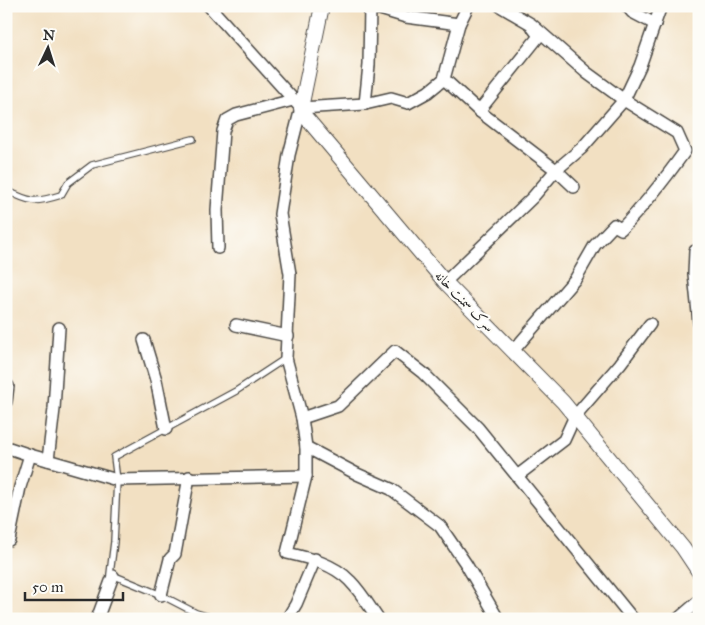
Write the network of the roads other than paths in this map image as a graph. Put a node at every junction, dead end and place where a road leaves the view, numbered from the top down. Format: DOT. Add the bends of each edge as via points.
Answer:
graph roads {
  1 [pos="209,6"];
  2 [pos="322,6"];
  3 [pos="370,6"];
  4 [pos="468,6"];
  5 [pos="500,6"];
  6 [pos="628,6"];
  7 [pos="661,6"];
  8 [pos="459,24"];
  9 [pos="531,24"];
  10 [pos="655,24"];
  11 [pos="444,79"];
  12 [pos="624,100"];
  13 [pos="297,104"];
  14 [pos="365,104"];
  15 [pos="479,111"];
  16 [pos="193,139"];
  17 [pos="556,170"];
  18 [pos="574,187"];
  19 [pos="6,190"];
  20 [pos="218,248"];
  21 [pos="695,252"];
  22 [pos="445,282"];
  23 [pos="699,322"];
  24 [pos="650,324"];
  25 [pos="236,325"];
  26 [pos="59,328"];
  27 [pos="288,336"];
  28 [pos="144,340"];
  29 [pos="514,351"];
  30 [pos="286,358"];
  31 [pos="8,386"];
  32 [pos="6,402"];
  33 [pos="575,416"];
  34 [pos="302,418"];
  35 [pos="166,429"];
  36 [pos="6,446"];
  37 [pos="306,447"];
  38 [pos="30,455"];
  39 [pos="48,460"];
  40 [pos="306,476"];
  41 [pos="517,476"];
  42 [pos="189,477"];
  43 [pos="117,480"];
  44 [pos="9,540"];
  45 [pos="315,559"];
  46 [pos="699,572"];
  47 [pos="113,576"];
  48 [pos="161,595"];
  49 [pos="699,601"];
  50 [pos="97,619"];
  51 [pos="216,619"];
  52 [pos="287,619"];
  53 [pos="378,619"];
  54 [pos="498,619"];
  55 [pos="632,619"];
  56 [pos="678,619"];
  1 -- 13 [label="street"];
  2 -- 13 [label="street"];
  3 -- 8 [label="street" via="406,17"];
  3 -- 14 [label="street"];
  4 -- 8 [label="street"];
  5 -- 9 [label="street"];
  6 -- 10 [label="street" via="632,12"];
  7 -- 10 [label="street"];
  8 -- 11 [label="street"];
  9 -- 12 [label="street" via="587,73"];
  9 -- 15 [label="street" via="539,36"];
  10 -- 12 [label="street"];
  11 -- 14 [label="street" via="408,104 391,98"];
  11 -- 15 [label="street"];
  12 -- 17 [label="street" via="582,148"];
  12 -- 29 [label="street" via="677,133 686,151 638,211 620,229 614,225 595,245 576,278"];
  13 -- 14 [label="street"];
  13 -- 20 [label="street" via="236,115 227,120 223,131 217,210"];
  13 -- 22 [label="street, سرک سمنت خانه"];
  13 -- 27 [label="street" via="280,214 290,274"];
  15 -- 17 [label="street"];
  16 -- 19 [label="lane" via="92,165 68,183 61,195 40,202"];
  17 -- 18 [label="street"];
  17 -- 22 [label="street" via="534,198"];
  21 -- 23 [label="street"];
  22 -- 29 [label="street, سرک سمنت خانه"];
  24 -- 33 [label="street"];
  25 -- 27 [label="street"];
  26 -- 39 [label="street"];
  27 -- 30 [label="street"];
  28 -- 35 [label="street"];
  29 -- 33 [label="street, سرک سمنت خانه"];
  30 -- 34 [label="street"];
  30 -- 35 [label="lane" via="236,391"];
  31 -- 32 [label="street"];
  33 -- 41 [label="street" via="564,440"];
  33 -- 46 [label="street, سرک سمنت خانه"];
  34 -- 37 [label="street"];
  34 -- 41 [label="street" via="338,406 395,351 423,373 478,428"];
  35 -- 43 [label="lane" via="114,457"];
  36 -- 38 [label="street"];
  37 -- 40 [label="street"];
  37 -- 54 [label="street" via="391,489 440,526"];
  38 -- 39 [label="street"];
  38 -- 44 [label="street"];
  39 -- 43 [label="street"];
  40 -- 42 [label="street"];
  40 -- 45 [label="street" via="287,553"];
  41 -- 55 [label="street"];
  42 -- 43 [label="street"];
  42 -- 48 [label="street" via="175,554 170,559"];
  43 -- 47 [label="lane" via="110,572"];
  45 -- 52 [label="street"];
  45 -- 53 [label="street" via="350,581"];
  47 -- 48 [label="lane"];
  47 -- 50 [label="street"];
  48 -- 51 [label="lane"];
  49 -- 56 [label="street"];
}
